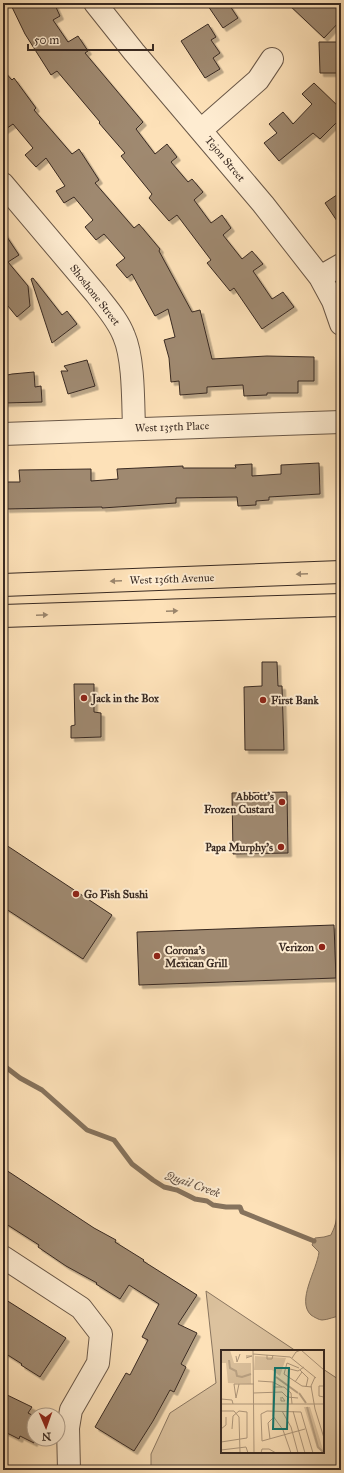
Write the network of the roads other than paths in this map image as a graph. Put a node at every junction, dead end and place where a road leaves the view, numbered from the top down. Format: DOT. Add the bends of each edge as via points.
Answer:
graph roads {
  1 [pos="96,3"];
  2 [pos="272,59"];
  3 [pos="201,130"];
  4 [pos="3,184"];
  5 [pos="341,266"];
  6 [pos="320,277"];
  7 [pos="341,324"];
  8 [pos="341,422"];
  9 [pos="134,428"];
  10 [pos="3,434"];
  11 [pos="341,572"];
  12 [pos="3,585"];
  13 [pos="341,605"];
  14 [pos="3,616"];
  15 [pos="3,1257"];
  16 [pos="69,1470"];
  1 -- 3 [label="street, Tejon Street"];
  2 -- 3 [label="street" via="258,80"];
  3 -- 6 [label="street, Tejon Street"];
  4 -- 9 [label="street, Shoshone Street" via="96,294 122,331 130,361"];
  5 -- 6 [label="street"];
  6 -- 7 [label="street, Tejon Street" via="333,301"];
  8 -- 9 [label="street, West 135th Place"];
  9 -- 10 [label="street, West 135th Place"];
  11 -- 12 [label="main road, West 136th Avenue, one-way"];
  14 -- 13 [label="main road, one-way"];
  15 -- 16 [label="street" via="81,1308 101,1334 98,1363 71,1410 68,1428"];
}
